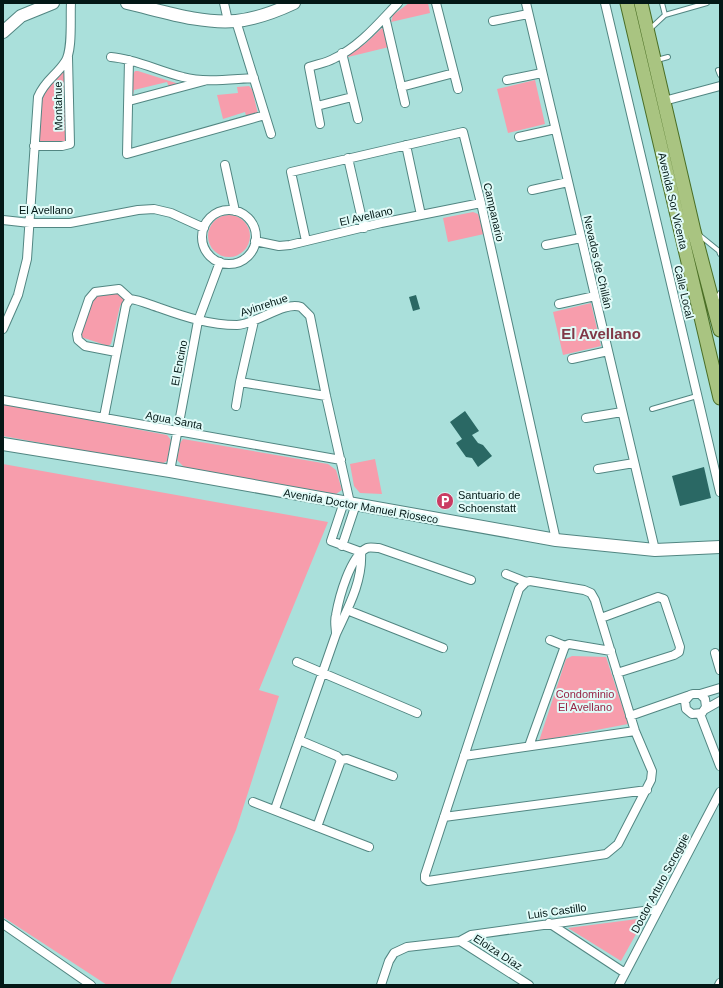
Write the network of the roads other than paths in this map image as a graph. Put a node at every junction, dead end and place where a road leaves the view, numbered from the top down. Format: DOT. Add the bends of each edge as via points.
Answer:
graph roads {
  1 [pos="53,3"];
  2 [pos="71,3"];
  3 [pos="128,3"];
  4 [pos="224,3"];
  5 [pos="294,3"];
  6 [pos="398,3"];
  7 [pos="436,3"];
  8 [pos="526,3"];
  9 [pos="605,3"];
  10 [pos="627,3"];
  11 [pos="641,3"];
  12 [pos="662,3"];
  13 [pos="707,3"];
  14 [pos="528,14"];
  15 [pos="665,15"];
  16 [pos="385,17"];
  17 [pos="232,21"];
  18 [pos="493,21"];
  19 [pos="648,31"];
  20 [pos="3,32"];
  21 [pos="342,53"];
  22 [pos="68,56"];
  23 [pos="111,57"];
  24 [pos="668,57"];
  25 [pos="130,60"];
  26 [pos="655,60"];
  27 [pos="718,70"];
  28 [pos="454,73"];
  29 [pos="542,73"];
  30 [pos="720,75"];
  31 [pos="254,78"];
  32 [pos="209,80"];
  33 [pos="507,80"];
  34 [pos="720,86"];
  35 [pos="401,87"];
  36 [pos="458,89"];
  37 [pos="352,96"];
  38 [pos="129,101"];
  39 [pos="664,101"];
  40 [pos="405,103"];
  41 [pos="317,106"];
  42 [pos="265,115"];
  43 [pos="358,119"];
  44 [pos="320,124"];
  45 [pos="555,129"];
  46 [pos="271,134"];
  47 [pos="519,137"];
  48 [pos="34,146"];
  49 [pos="406,146"];
  50 [pos="348,158"];
  51 [pos="225,165"];
  52 [pos="568,182"];
  53 [pos="532,190"];
  54 [pos="481,203"];
  55 [pos="235,211"];
  56 [pos="421,215"];
  57 [pos="3,220"];
  58 [pos="30,223"];
  59 [pos="204,228"];
  60 [pos="364,228"];
  61 [pos="694,231"];
  62 [pos="581,238"];
  63 [pos="255,241"];
  64 [pos="306,241"];
  65 [pos="546,245"];
  66 [pos="720,254"];
  67 [pos="220,262"];
  68 [pos="595,296"];
  69 [pos="130,299"];
  70 [pos="717,299"];
  71 [pos="559,304"];
  72 [pos="198,321"];
  73 [pos="254,321"];
  74 [pos="3,329"];
  75 [pos="720,330"];
  76 [pos="608,351"];
  77 [pos="116,352"];
  78 [pos="572,359"];
  79 [pos="240,382"];
  80 [pos="326,396"];
  81 [pos="697,396"];
  82 [pos="720,398"];
  83 [pos="3,400"];
  84 [pos="236,406"];
  85 [pos="652,409"];
  86 [pos="622,412"];
  87 [pos="104,417"];
  88 [pos="586,418"];
  89 [pos="177,432"];
  90 [pos="3,444"];
  91 [pos="341,460"];
  92 [pos="634,463"];
  93 [pos="598,469"];
  94 [pos="170,471"];
  95 [pos="720,492"];
  96 [pos="350,503"];
  97 [pos="556,540"];
  98 [pos="342,546"];
  99 [pos="720,547"];
  100 [pos="655,550"];
  101 [pos="361,552"];
  102 [pos="506,574"];
  103 [pos="472,580"];
  104 [pos="526,582"];
  105 [pos="347,610"];
  106 [pos="601,618"];
  107 [pos="336,634"];
  108 [pos="550,640"];
  109 [pos="565,646"];
  110 [pos="443,648"];
  111 [pos="611,651"];
  112 [pos="715,653"];
  113 [pos="297,662"];
  114 [pos="720,670"];
  115 [pos="322,673"];
  116 [pos="618,673"];
  117 [pos="720,688"];
  118 [pos="700,694"];
  119 [pos="690,695"];
  120 [pos="720,700"];
  121 [pos="666,702"];
  122 [pos="686,709"];
  123 [pos="702,712"];
  124 [pos="417,713"];
  125 [pos="630,716"];
  126 [pos="635,731"];
  127 [pos="299,740"];
  128 [pos="529,746"];
  129 [pos="464,756"];
  130 [pos="341,760"];
  131 [pos="720,766"];
  132 [pos="393,776"];
  133 [pos="647,790"];
  134 [pos="720,792"];
  135 [pos="252,802"];
  136 [pos="275,809"];
  137 [pos="444,816"];
  138 [pos="317,827"];
  139 [pos="369,847"];
  140 [pos="658,909"];
  141 [pos="549,923"];
  142 [pos="3,924"];
  143 [pos="460,941"];
  144 [pos="625,973"];
  145 [pos="91,985"];
  146 [pos="381,985"];
  147 [pos="529,985"];
  148 [pos="619,985"];
  1 -- 20 [label="street" via="21,16"];
  2 -- 22 [label="street, Montahue"];
  3 -- 17 [label="street" via="182,16"];
  4 -- 17 [label="street"];
  5 -- 17 [label="street"];
  6 -- 16 [label="street"];
  7 -- 28 [label="street"];
  8 -- 14 [label="street, Nevados de Chillán"];
  9 -- 81 [label="street, Calle Local"];
  10 -- 82 [label="main road, Avenida Sor Vicenta"];
  11 -- 19 [label="main road, Avenida Sor Vicenta"];
  12 -- 15 [label="lane"];
  13 -- 15 [label="lane"];
  14 -- 18 [label="street"];
  14 -- 29 [label="street, Nevados de Chillán"];
  15 -- 19 [label="lane"];
  16 -- 21 [label="street" via="372,32"];
  16 -- 35 [label="street"];
  17 -- 31 [label="street"];
  19 -- 26 [label="main road, Avenida Sor Vicenta"];
  21 -- 37 [label="street"];
  21 -- 41 [label="street" via="333,59 309,67"];
  22 -- 48 [label="street, Montahue" via="64,64 46,82 38,97"];
  22 -- 48 [label="street, Montahue" via="70,144"];
  23 -- 25 [label="street"];
  24 -- 26 [label="lane"];
  25 -- 32 [label="street" via="184,78"];
  25 -- 38 [label="street"];
  26 -- 39 [label="main road, Avenida Sor Vicenta"];
  27 -- 30 [label="lane"];
  28 -- 35 [label="street"];
  28 -- 36 [label="street"];
  29 -- 33 [label="street"];
  29 -- 45 [label="street, Nevados de Chillán"];
  31 -- 32 [label="street"];
  31 -- 42 [label="street"];
  32 -- 38 [label="street"];
  34 -- 39 [label="street"];
  35 -- 40 [label="street"];
  37 -- 41 [label="street"];
  37 -- 43 [label="street"];
  38 -- 42 [label="street" via="127,154"];
  39 -- 61 [label="main road, Avenida Sor Vicenta"];
  41 -- 44 [label="street"];
  42 -- 46 [label="street"];
  45 -- 47 [label="street"];
  45 -- 52 [label="street, Nevados de Chillán"];
  48 -- 58 [label="street, Montahue"];
  49 -- 50 [label="street, Campanario"];
  49 -- 54 [label="street, Campanario" via="464,132"];
  49 -- 56 [label="street"];
  50 -- 60 [label="street"];
  50 -- 64 [label="street, Campanario" via="291,172"];
  51 -- 55 [label="street"];
  52 -- 53 [label="street"];
  52 -- 62 [label="street, Nevados de Chillán"];
  54 -- 56 [label="street, El Avellano"];
  54 -- 97 [label="street, Campanario"];
  55 -- 59 [label="street" via="215,214"];
  55 -- 63 [label="street" via="249,219 254,227"];
  56 -- 60 [label="street, El Avellano"];
  57 -- 58 [label="street, El Avellano"];
  58 -- 59 [label="street, El Avellano" via="70,223 154,209 171,213"];
  58 -- 74 [label="street, Montahue" via="27,259 18,295"];
  59 -- 67 [label="street" via="202,236 205,248 212,258"];
  60 -- 64 [label="street, El Avellano"];
  61 -- 66 [label="lane"];
  61 -- 70 [label="main road, Avenida Sor Vicenta"];
  62 -- 65 [label="street"];
  62 -- 68 [label="street, Nevados de Chillán"];
  63 -- 64 [label="street, El Avellano" via="280,246"];
  63 -- 67 [label="street" via="244,259 237,263"];
  67 -- 72 [label="street, El Encino"];
  68 -- 71 [label="street"];
  68 -- 76 [label="street, Nevados de Chillán"];
  69 -- 72 [label="street, Ayinrehue"];
  69 -- 77 [label="street" via="126,305"];
  69 -- 77 [label="street, Ayinrehue" via="118,289 95,292 89,299 77,334 78,340 85,346"];
  70 -- 75 [label="main road, Avenida Sor Vicenta"];
  72 -- 73 [label="street, Ayinrehue" via="239,325"];
  72 -- 89 [label="street, El Encino"];
  73 -- 79 [label="street"];
  73 -- 80 [label="street, Ayinrehue" via="293,306 301,307 308,312"];
  76 -- 78 [label="street"];
  76 -- 86 [label="street, Nevados de Chillán"];
  77 -- 87 [label="street"];
  79 -- 80 [label="street"];
  79 -- 84 [label="street"];
  80 -- 91 [label="street, Ayinrehue"];
  81 -- 85 [label="lane"];
  81 -- 95 [label="street, Calle Local"];
  83 -- 87 [label="street, Agua Santa"];
  86 -- 88 [label="street"];
  86 -- 92 [label="street, Nevados de Chillán"];
  87 -- 89 [label="street, Agua Santa"];
  89 -- 91 [label="street, Agua Santa"];
  89 -- 94 [label="street, El Encino"];
  90 -- 94 [label="street, Avenida Doctor Manuel Rioseco"];
  91 -- 96 [label="street, Ayinrehue"];
  92 -- 93 [label="street"];
  92 -- 100 [label="street, Nevados de Chillán"];
  94 -- 96 [label="street, Avenida Doctor Manuel Rioseco"];
  96 -- 97 [label="street, Avenida Doctor Manuel Rioseco"];
  96 -- 98 [label="street"];
  96 -- 98 [label="street" via="330,541"];
  97 -- 100 [label="street, Avenida Doctor Manuel Rioseco"];
  98 -- 101 [label="street"];
  99 -- 100 [label="street, Avenida Doctor Manuel Rioseco"];
  101 -- 103 [label="street" via="368,547 379,548"];
  101 -- 105 [label="street" via="362,568"];
  101 -- 107 [label="street" via="348,572 335,616"];
  102 -- 104 [label="street"];
  104 -- 106 [label="street" via="584,590 595,600"];
  104 -- 129 [label="street" via="519,589"];
  105 -- 107 [label="street"];
  105 -- 110 [label="street"];
  106 -- 111 [label="street"];
  106 -- 116 [label="street" via="658,597 664,599 680,647 679,652 674,655"];
  107 -- 115 [label="street"];
  108 -- 109 [label="street"];
  109 -- 111 [label="street" via="569,644"];
  109 -- 128 [label="street"];
  111 -- 116 [label="street"];
  112 -- 114 [label="street"];
  113 -- 115 [label="street"];
  115 -- 124 [label="street"];
  115 -- 127 [label="street"];
  116 -- 125 [label="street"];
  117 -- 118 [label="street"];
  118 -- 119 [label="street"];
  118 -- 123 [label="street" via="706,703"];
  119 -- 121 [label="street"];
  119 -- 122 [label="street" via="685,701"];
  120 -- 123 [label="street"];
  121 -- 122 [label="street"];
  121 -- 125 [label="street"];
  122 -- 123 [label="street" via="692,714"];
  123 -- 131 [label="street"];
  125 -- 126 [label="street"];
  126 -- 128 [label="street"];
  126 -- 133 [label="street" via="652,770"];
  127 -- 130 [label="street"];
  127 -- 136 [label="street"];
  128 -- 129 [label="street"];
  129 -- 137 [label="street"];
  130 -- 132 [label="street" via="347,759"];
  130 -- 138 [label="street"];
  133 -- 137 [label="street"];
  133 -- 137 [label="street" via="618,844 606,854 428,881 425,875"];
  134 -- 140 [label="street, Doctor Arturo Scroggie"];
  135 -- 136 [label="street"];
  136 -- 138 [label="street"];
  138 -- 139 [label="street"];
  140 -- 141 [label="street, Luis Castillo"];
  140 -- 144 [label="street, Doctor Arturo Scroggie"];
  141 -- 143 [label="street, Luis Castillo" via="471,935"];
  141 -- 144 [label="street"];
  142 -- 145 [label="street"];
  143 -- 146 [label="street, Eloiza Díaz" via="407,947 394,953"];
  143 -- 147 [label="street, Eloiza Díaz"];
  144 -- 148 [label="street, Doctor Arturo Scroggie"];
}
